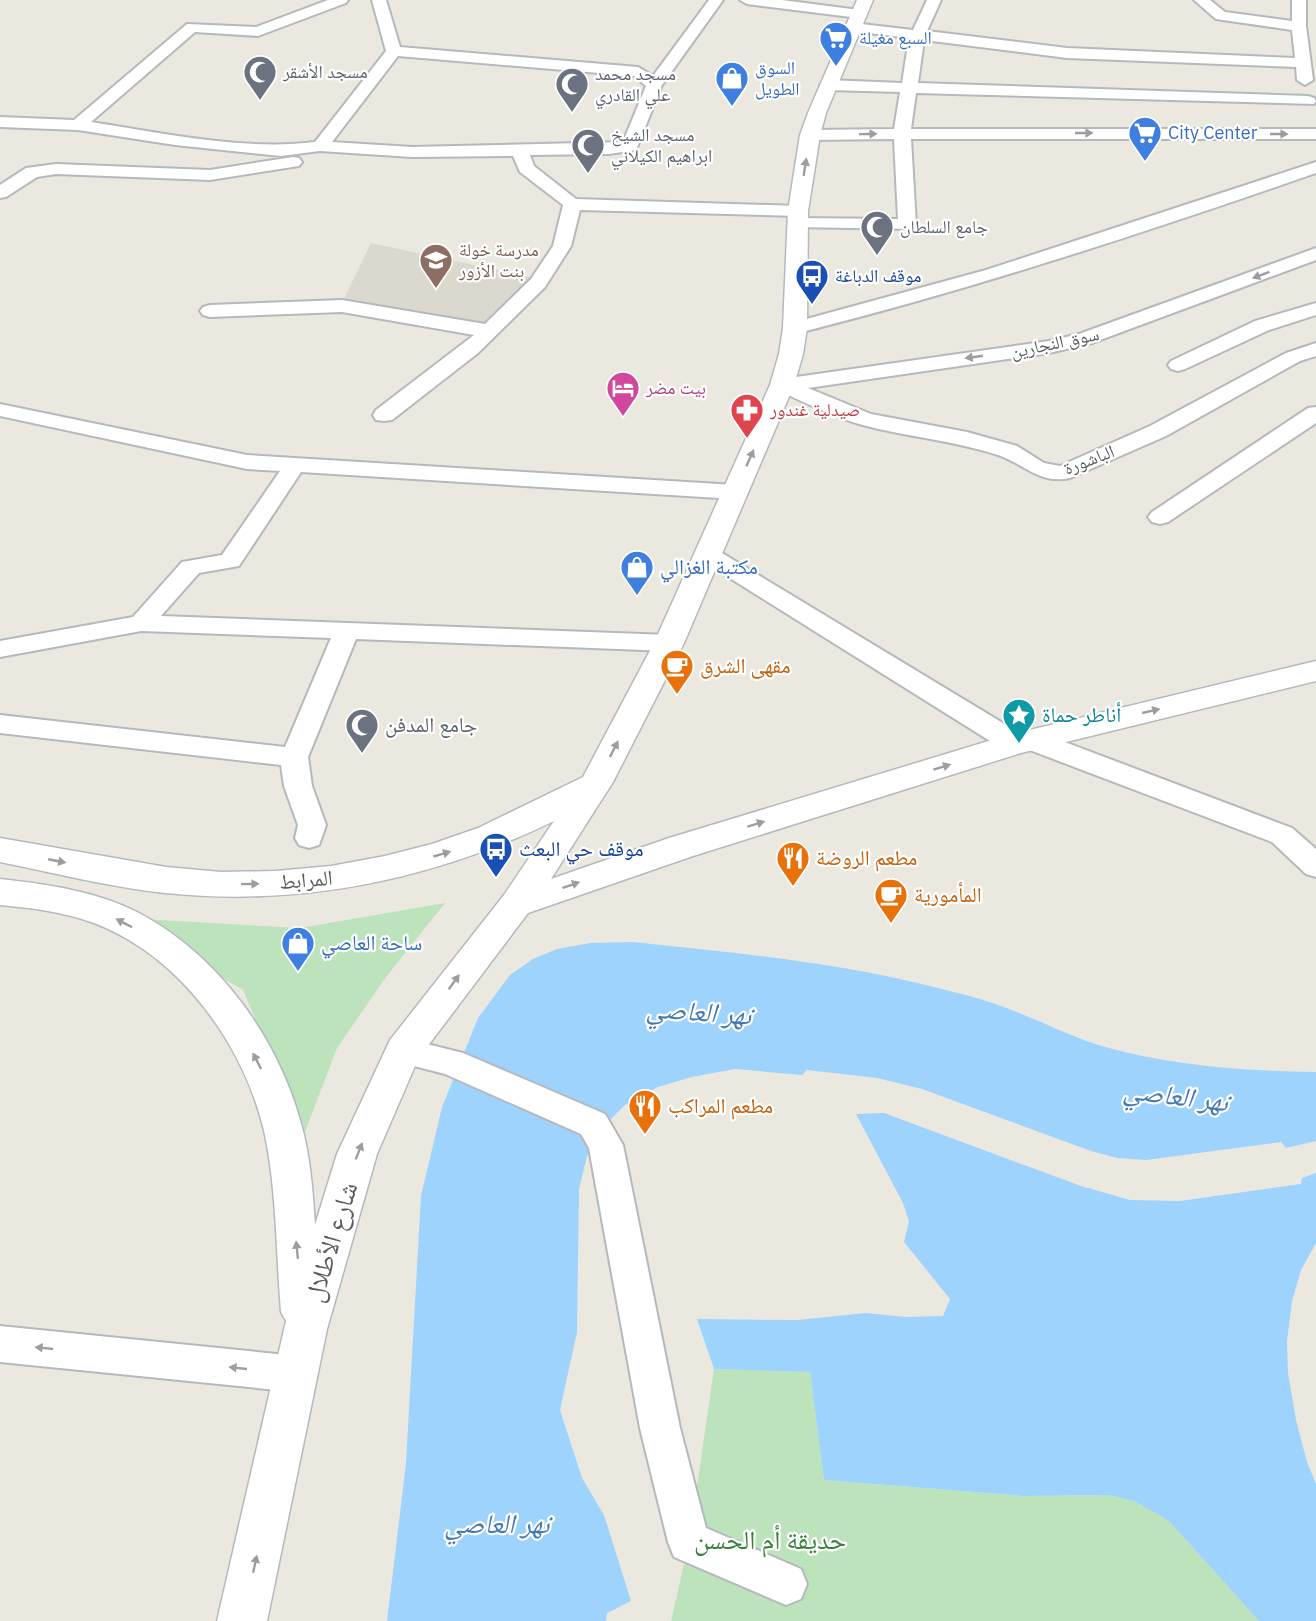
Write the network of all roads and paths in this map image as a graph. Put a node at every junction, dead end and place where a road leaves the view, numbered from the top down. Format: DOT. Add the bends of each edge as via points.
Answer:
graph roads {
  1 [pos="341,0"];
  2 [pos="379,0"];
  3 [pos="716,0"];
  4 [pos="747,0"];
  5 [pos="934,0"];
  6 [pos="1201,0"];
  7 [pos="1299,0"];
  8 [pos="859,14"];
  9 [pos="1299,26"];
  10 [pos="917,36"];
  11 [pos="394,51"];
  12 [pos="1067,53"];
  13 [pos="1171,59"];
  14 [pos="1302,63"];
  15 [pos="654,85"];
  16 [pos="828,86"];
  17 [pos="911,88"];
  18 [pos="1056,93"];
  19 [pos="1170,97"];
  20 [pos="1308,101"];
  21 [pos="0,122"];
  22 [pos="78,125"];
  23 [pos="1316,131"];
  24 [pos="902,133"];
  25 [pos="1046,133"];
  26 [pos="1173,133"];
  27 [pos="810,135"];
  28 [pos="320,146"];
  29 [pos="372,149"];
  30 [pos="520,150"];
  31 [pos="1316,167"];
  32 [pos="0,193"];
  33 [pos="572,204"];
  34 [pos="798,217"];
  35 [pos="1316,254"];
  36 [pos="1316,309"];
  37 [pos="210,311"];
  38 [pos="795,328"];
  39 [pos="489,331"];
  40 [pos="1316,349"];
  41 [pos="1293,357"];
  42 [pos="1316,364"];
  43 [pos="1178,365"];
  44 [pos="782,385"];
  45 [pos="0,410"];
  46 [pos="1316,414"];
  47 [pos="384,415"];
  48 [pos="295,465"];
  49 [pos="735,492"];
  50 [pos="1160,518"];
  51 [pos="709,555"];
  52 [pos="141,623"];
  53 [pos="347,630"];
  54 [pos="669,643"];
  55 [pos="0,649"];
  56 [pos="1316,671"];
  57 [pos="0,724"];
  58 [pos="1023,742"];
  59 [pos="294,757"];
  60 [pos="597,782"];
  61 [pos="1316,834"];
  62 [pos="1282,835"];
  63 [pos="309,838"];
  64 [pos="0,850"];
  65 [pos="1316,866"];
  66 [pos="0,892"];
  67 [pos="516,904"];
  68 [pos="403,1051"];
  69 [pos="305,1329"];
  70 [pos="0,1344"];
  71 [pos="297,1374"];
  72 [pos="786,1584"];
  73 [pos="242,1621"];
  1 -- 22 [label="street" via="258,32 192,27"];
  2 -- 11 [label="street"];
  3 -- 15 [label="street"];
  4 -- 8 [label="street"];
  5 -- 10 [label="street"];
  6 -- 9 [label="street" via="1221,16"];
  7 -- 9 [label="street"];
  8 -- 10 [label="street"];
  8 -- 16 [label="main road, شارع الأطلال"];
  9 -- 14 [label="street"];
  10 -- 12 [label="street"];
  10 -- 17 [label="street"];
  11 -- 15 [label="street" via="639,72"];
  11 -- 28 [label="street"];
  12 -- 13 [label="street"];
  12 -- 18 [label="street"];
  13 -- 14 [label="street"];
  13 -- 19 [label="street"];
  14 -- 20 [label="street"];
  15 -- 30 [label="street" via="630,146"];
  16 -- 17 [label="street"];
  16 -- 27 [label="main road, شارع الأطلال"];
  17 -- 18 [label="street"];
  17 -- 24 [label="street"];
  18 -- 19 [label="street"];
  18 -- 25 [label="street"];
  19 -- 20 [label="street"];
  19 -- 26 [label="street"];
  20 -- 23 [label="street"];
  21 -- 22 [label="street"];
  22 -- 28 [label="street" via="281,151"];
  26 -- 23 [label="street, one-way"];
  24 -- 25 [label="street"];
  27 -- 24 [label="street, one-way"];
  24 -- 34 [label="street" via="907,225"];
  25 -- 26 [label="street, one-way"];
  34 -- 27 [label="main road, شارع الأطلال, one-way"];
  28 -- 29 [label="street"];
  29 -- 30 [label="street"];
  29 -- 32 [label="street" via="210,175 56,169 32,172"];
  30 -- 33 [label="street" via="526,168"];
  31 -- 38 [label="street" via="1091,245 934,293"];
  33 -- 34 [label="street"];
  33 -- 39 [label="street" via="562,246 538,283"];
  34 -- 38 [label="main road, شارع الأطلال"];
  35 -- 44 [label="street, سوق النجارين, one-way" via="1085,339"];
  36 -- 43 [label="street" via="1251,330"];
  37 -- 39 [label="street" via="342,306"];
  38 -- 44 [label="main road, شارع الأطلال"];
  39 -- 47 [label="street" via="471,350"];
  40 -- 41 [label="street, الباشورة"];
  41 -- 42 [label="street"];
  41 -- 44 [label="street, الباشورة" via="1158,431 1062,473 1037,468 1009,451 967,439 865,419"];
  49 -- 44 [label="main road, شارع الأطلال, one-way"];
  45 -- 48 [label="street" via="248,462"];
  46 -- 50 [label="street"];
  48 -- 49 [label="street"];
  48 -- 52 [label="street" via="230,561 191,567"];
  49 -- 51 [label="main road, شارع الأطلال"];
  51 -- 54 [label="main road, شارع الأطلال"];
  51 -- 58 [label="street"];
  52 -- 53 [label="street"];
  52 -- 55 [label="street"];
  53 -- 54 [label="street"];
  53 -- 59 [label="street"];
  60 -- 54 [label="main road, شارع الأطلال, one-way"];
  58 -- 56 [label="main road, one-way"];
  57 -- 59 [label="street"];
  58 -- 62 [label="street"];
  67 -- 58 [label="main road, one-way" via="681,847"];
  59 -- 63 [label="street" via="298,786 312,825"];
  64 -- 60 [label="main road, المرابط, one-way" via="166,880 223,885 340,877 453,851 525,822"];
  60 -- 67 [label="main road, شارع الأطلال"];
  61 -- 62 [label="street"];
  62 -- 65 [label="street"];
  69 -- 66 [label="main road, one-way" via="291,1171 279,1115 260,1065 234,1020 203,981 166,948 123,921 74,903"];
  68 -- 67 [label="main road, شارع الأطلال, one-way"];
  69 -- 68 [label="main road, شارع الأطلال, one-way" via="357,1154"];
  68 -- 72 [label="street" via="451,1062 593,1125 606,1144 660,1428 689,1542"];
  69 -- 71 [label="main road, شارع الأطلال"];
  71 -- 70 [label="street, one-way"];
  73 -- 71 [label="main road, شارع الأطلال, one-way"];
}
